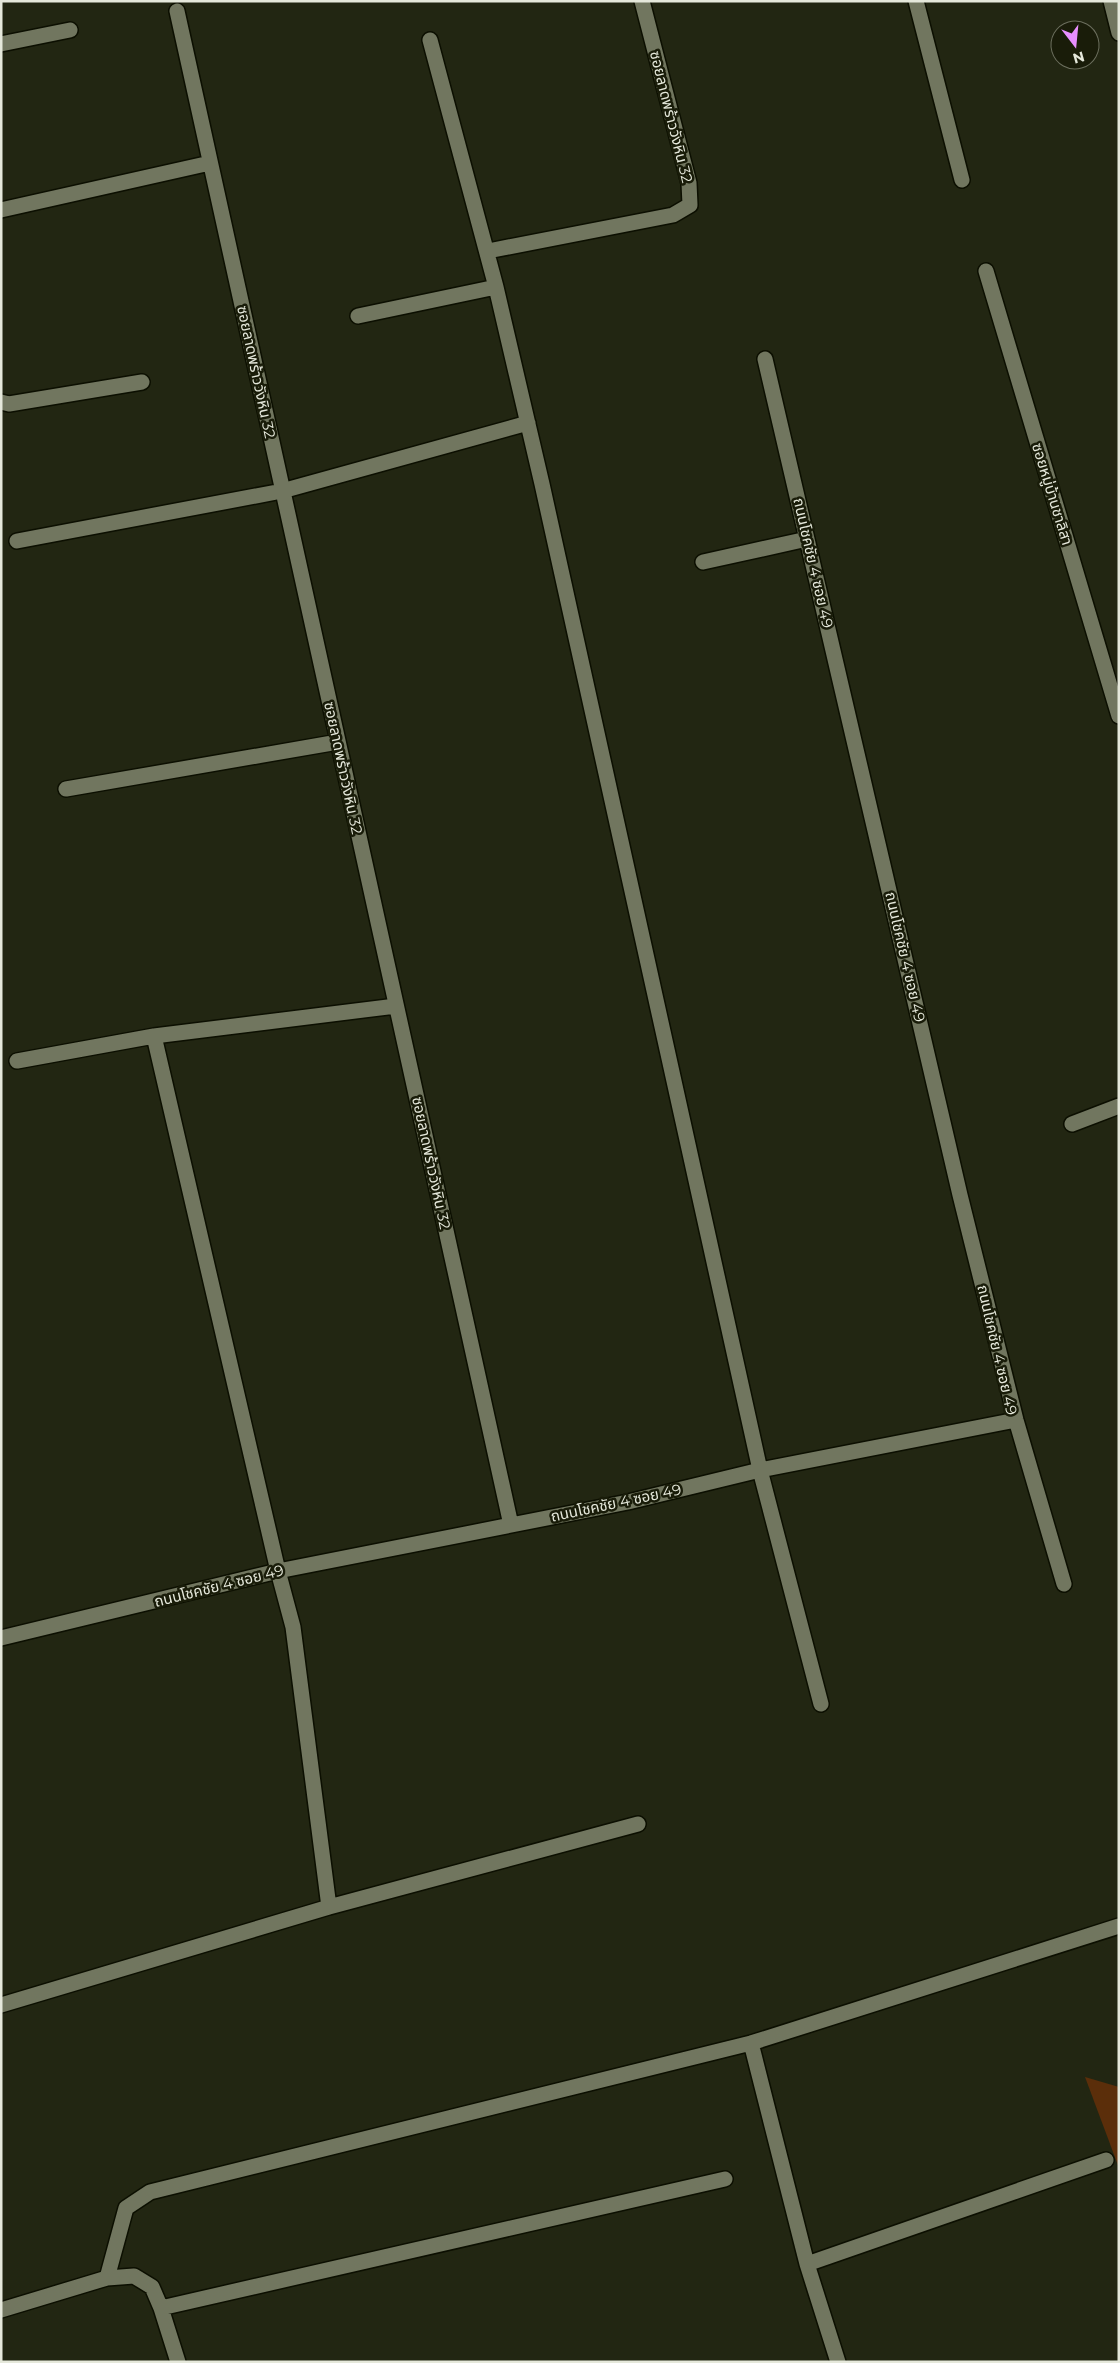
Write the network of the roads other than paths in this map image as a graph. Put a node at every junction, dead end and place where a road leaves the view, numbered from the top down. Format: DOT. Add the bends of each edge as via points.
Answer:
graph roads {
  1 [pos="642,1"];
  2 [pos="916,1"];
  3 [pos="1111,1"];
  4 [pos="177,11"];
  5 [pos="70,30"];
  6 [pos="1119,33"];
  7 [pos="430,40"];
  8 [pos="1,44"];
  9 [pos="210,163"];
  10 [pos="962,180"];
  11 [pos="1,210"];
  12 [pos="488,251"];
  13 [pos="986,271"];
  14 [pos="496,287"];
  15 [pos="358,316"];
  16 [pos="765,359"];
  17 [pos="142,382"];
  18 [pos="1,402"];
  19 [pos="528,423"];
  20 [pos="282,492"];
  21 [pos="807,539"];
  22 [pos="17,541"];
  23 [pos="703,562"];
  24 [pos="1119,716"];
  25 [pos="338,742"];
  26 [pos="66,789"];
  27 [pos="396,1006"];
  28 [pos="154,1036"];
  29 [pos="18,1061"];
  30 [pos="1119,1106"];
  31 [pos="1072,1124"];
  32 [pos="1016,1420"];
  33 [pos="760,1470"];
  34 [pos="511,1525"];
  35 [pos="278,1571"];
  36 [pos="1064,1584"];
  37 [pos="1,1638"];
  38 [pos="821,1704"];
  39 [pos="638,1824"];
  40 [pos="329,1908"];
  41 [pos="1119,1926"];
  42 [pos="1,2005"];
  43 [pos="751,2043"];
  44 [pos="1106,2160"];
  45 [pos="725,2180"];
  46 [pos="807,2264"];
  47 [pos="107,2278"];
  48 [pos="161,2308"];
  49 [pos="1,2310"];
  50 [pos="178,2362"];
  51 [pos="838,2362"];
  1 -- 12 [label="street, ซอยลาดพร้าววังหิน 32" via="689,183 690,205 673,215"];
  2 -- 10 [label="street"];
  3 -- 6 [label="street"];
  4 -- 9 [label="street, ซอยลาดพร้าววังหิน 32"];
  5 -- 8 [label="street"];
  7 -- 12 [label="street"];
  9 -- 11 [label="street"];
  9 -- 20 [label="street, ซอยลาดพร้าววังหิน 32"];
  12 -- 14 [label="street"];
  13 -- 24 [label="street, ซอยหมู่บ้านชาลิสา"];
  14 -- 15 [label="street"];
  14 -- 19 [label="street"];
  16 -- 21 [label="street, ถนนโชคชัย 4 ซอย 49"];
  17 -- 18 [label="street" via="9,404"];
  19 -- 20 [label="street"];
  19 -- 33 [label="street"];
  20 -- 22 [label="street"];
  20 -- 25 [label="street, ซอยลาดพร้าววังหิน 32"];
  21 -- 23 [label="street"];
  21 -- 32 [label="street, ถนนโชคชัย 4 ซอย 49" via="960,1195"];
  25 -- 26 [label="street"];
  25 -- 27 [label="street, ซอยลาดพร้าววังหิน 32"];
  27 -- 28 [label="street"];
  27 -- 34 [label="street, ซอยลาดพร้าววังหิน 32"];
  28 -- 29 [label="street"];
  28 -- 35 [label="street"];
  30 -- 31 [label="street"];
  32 -- 33 [label="street, ถนนโชคชัย 4 ซอย 49"];
  32 -- 36 [label="street"];
  33 -- 34 [label="street, ถนนโชคชัย 4 ซอย 49" via="628,1502"];
  33 -- 38 [label="street"];
  34 -- 35 [label="street, ถนนโชคชัย 4 ซอย 49"];
  35 -- 37 [label="street, ถนนโชคชัย 4 ซอย 49"];
  35 -- 40 [label="street" via="293,1627"];
  39 -- 40 [label="street"];
  40 -- 42 [label="street"];
  41 -- 43 [label="street"];
  43 -- 46 [label="street"];
  43 -- 47 [label="street" via="150,2192 126,2208"];
  44 -- 46 [label="street"];
  45 -- 48 [label="street"];
  46 -- 51 [label="street"];
  47 -- 48 [label="street" via="134,2276 152,2287"];
  47 -- 49 [label="street"];
  48 -- 50 [label="street"];
}
